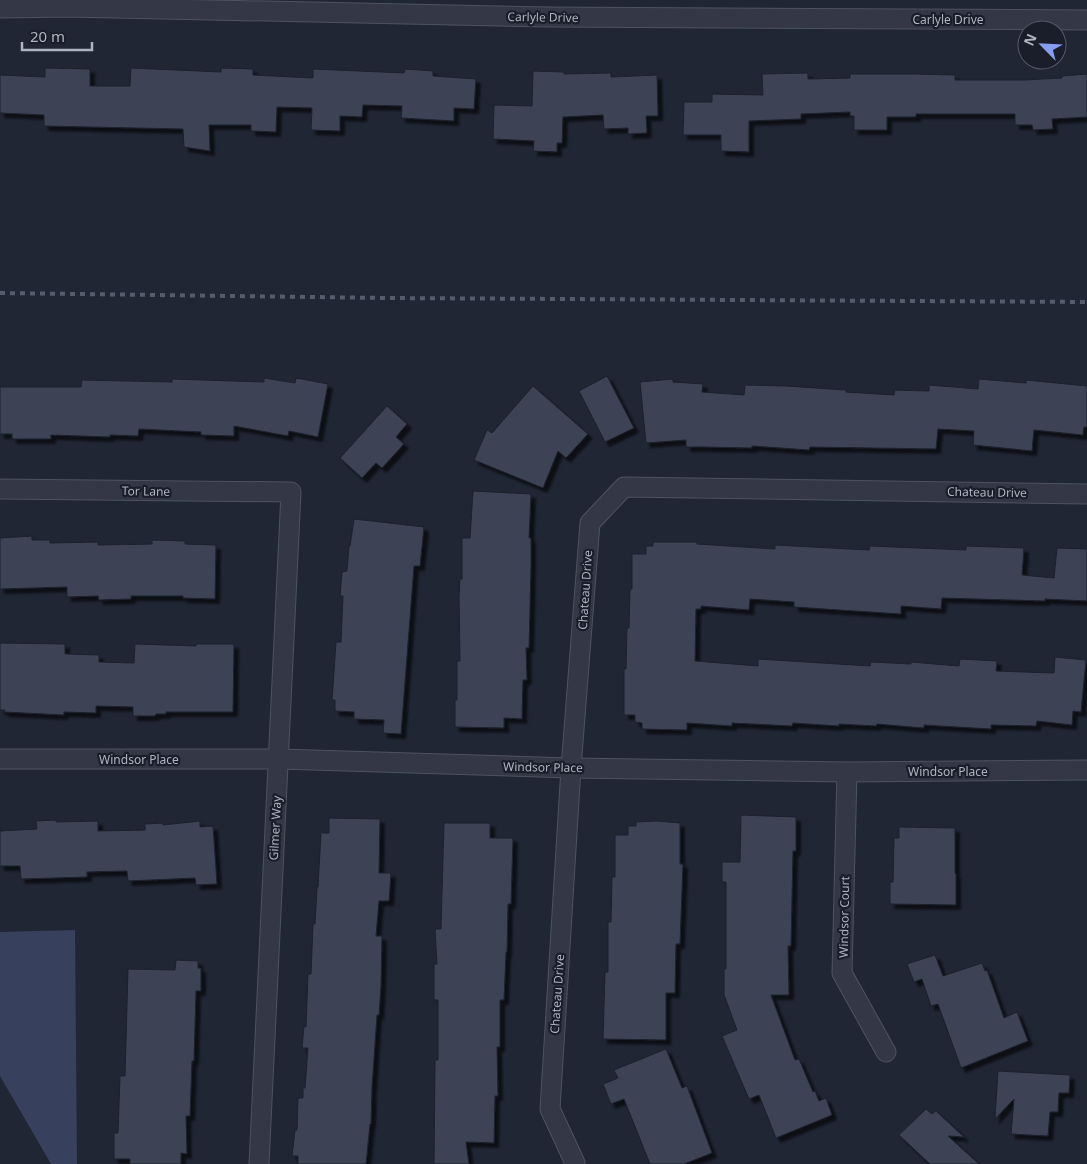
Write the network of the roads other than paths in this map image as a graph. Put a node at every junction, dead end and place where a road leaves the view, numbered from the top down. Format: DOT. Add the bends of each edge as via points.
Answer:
graph roads {
  1 [pos="66,4"];
  2 [pos="0,8"];
  3 [pos="550,9"];
  4 [pos="1087,20"];
  5 [pos="0,489"];
  6 [pos="291,492"];
  7 [pos="1087,494"];
  8 [pos="0,759"];
  9 [pos="279,759"];
  10 [pos="571,768"];
  11 [pos="1087,770"];
  12 [pos="847,772"];
  13 [pos="886,1052"];
  14 [pos="575,1163"];
  15 [pos="260,1164"];
  1 -- 2 [label="street, Carlyle Drive"];
  1 -- 3 [label="street, Carlyle Drive"];
  3 -- 4 [label="street, Carlyle Drive"];
  5 -- 6 [label="street, Tor Lane"];
  6 -- 9 [label="street, Gilmer Way"];
  7 -- 10 [label="street, Chateau Drive" via="624,487 590,523"];
  8 -- 9 [label="street, Windsor Place"];
  9 -- 10 [label="street, Windsor Place"];
  9 -- 15 [label="street, Gilmer Way"];
  10 -- 12 [label="street, Windsor Place"];
  10 -- 14 [label="street, Chateau Drive" via="550,1109"];
  11 -- 12 [label="street, Windsor Place"];
  12 -- 13 [label="street, Windsor Court" via="842,973"];
}
